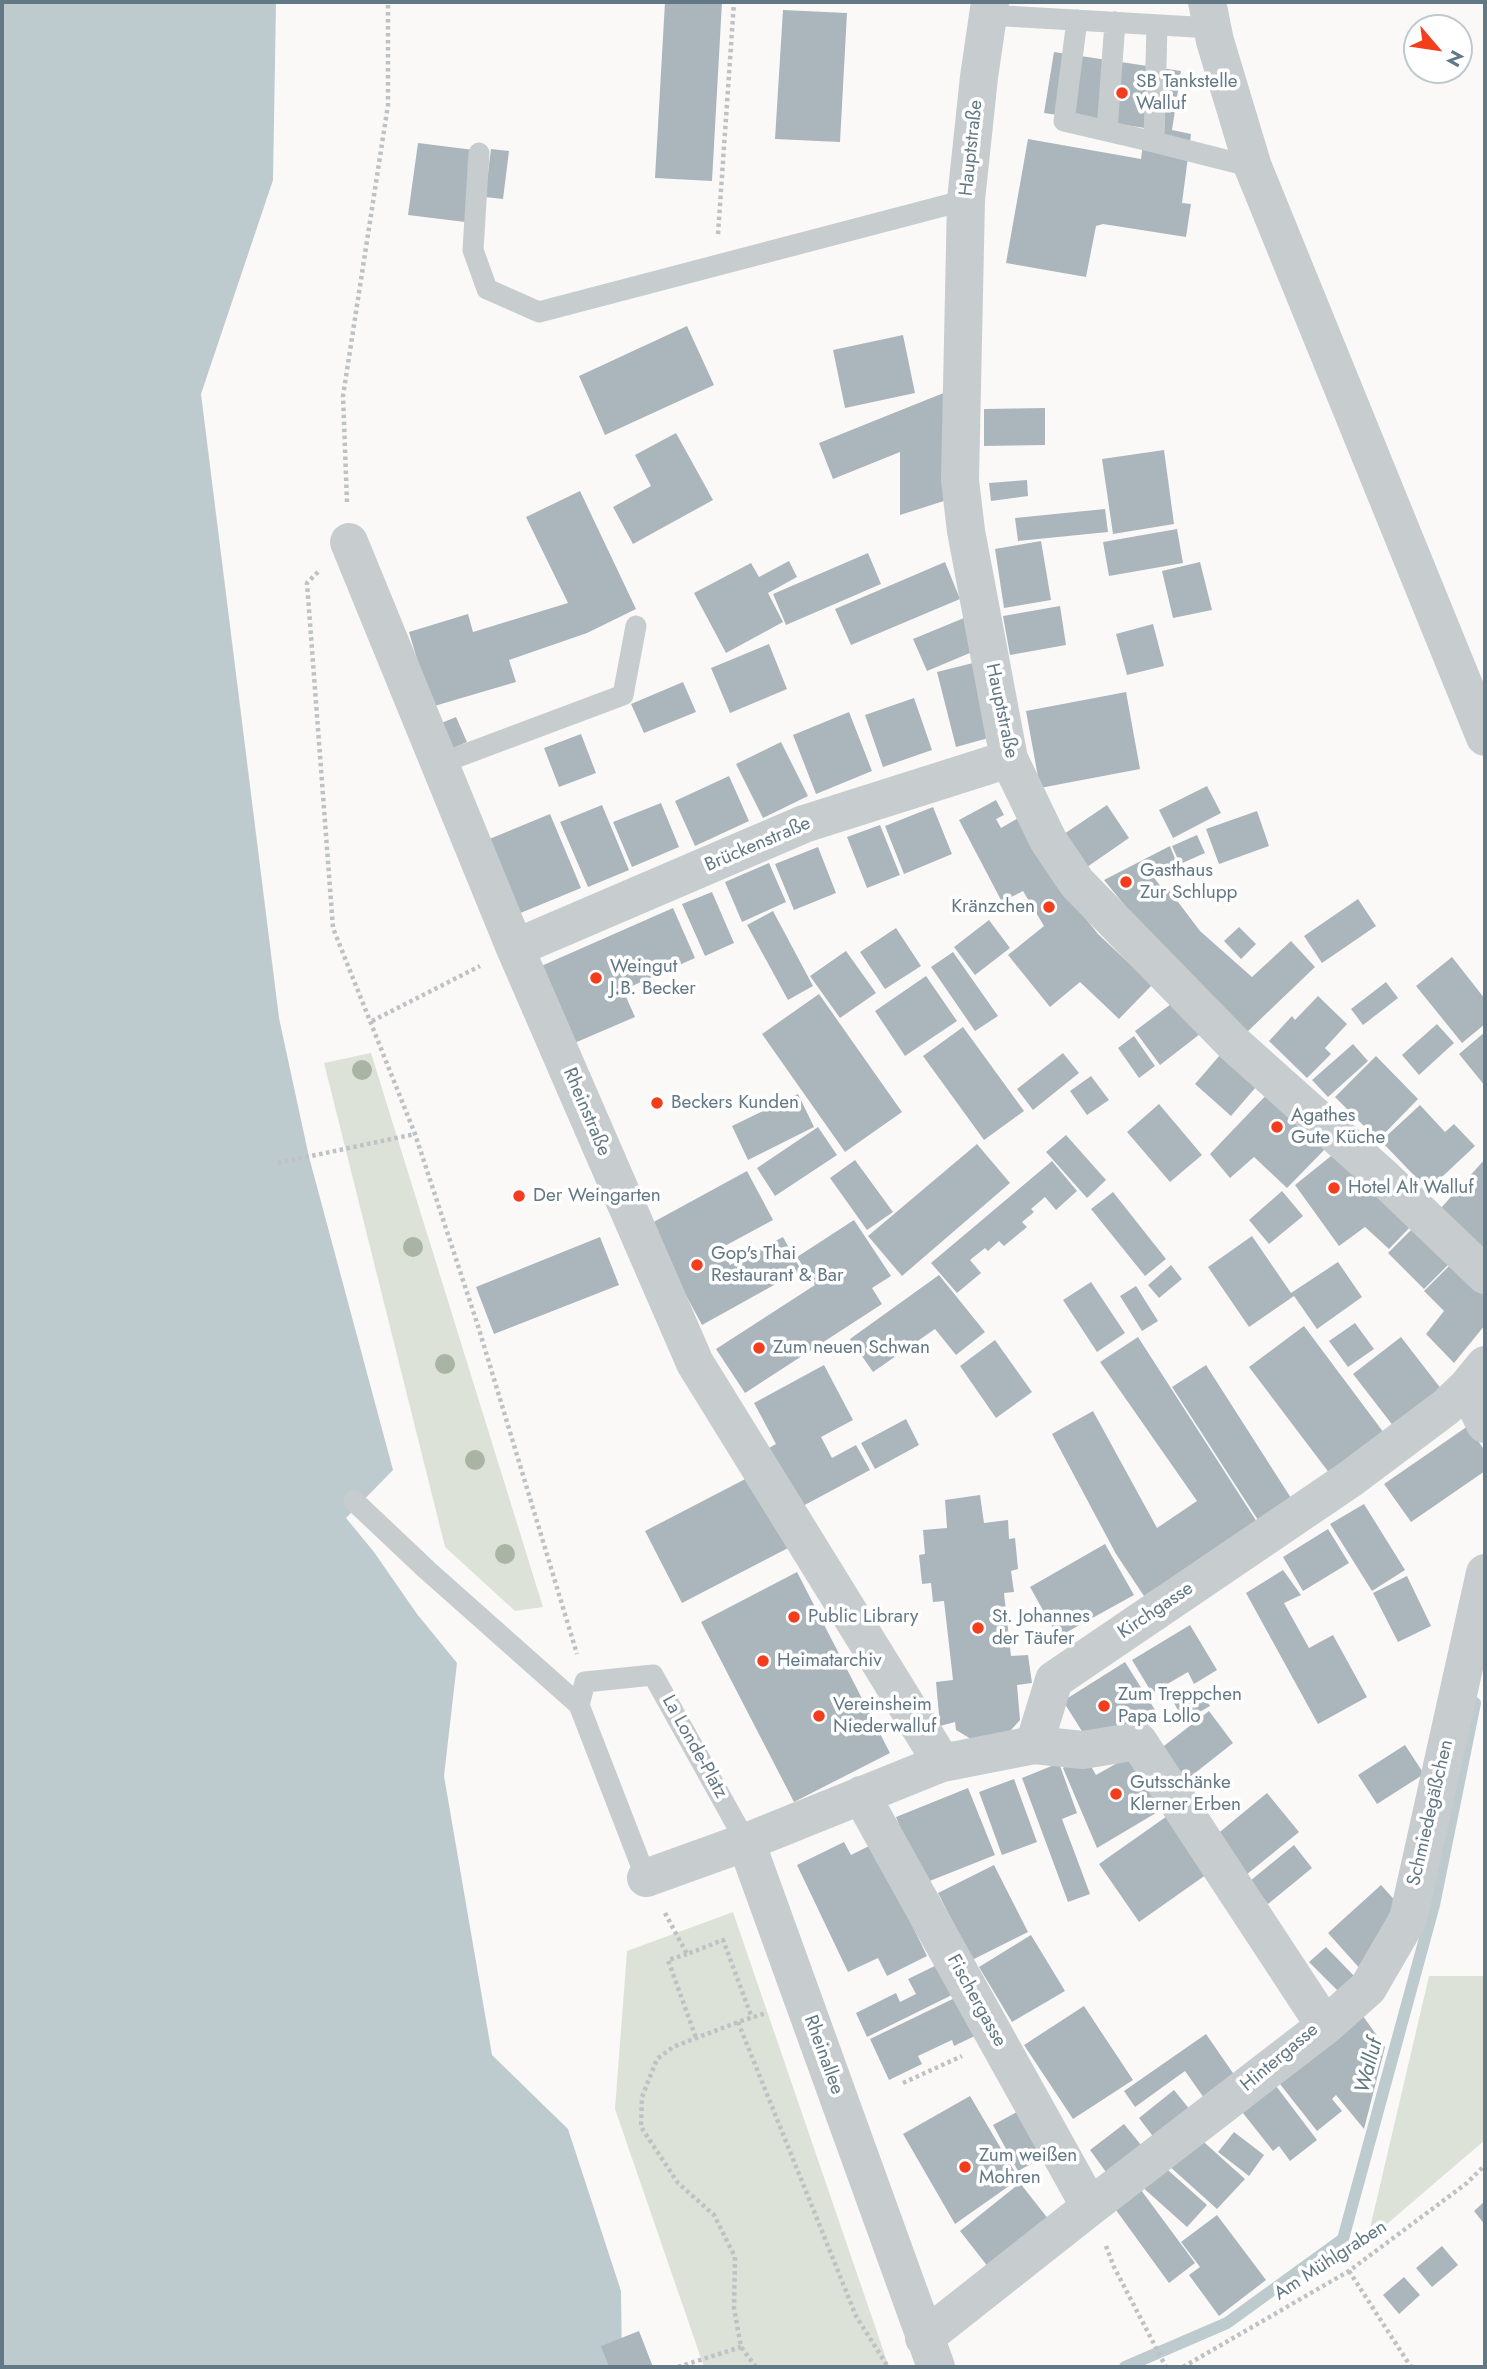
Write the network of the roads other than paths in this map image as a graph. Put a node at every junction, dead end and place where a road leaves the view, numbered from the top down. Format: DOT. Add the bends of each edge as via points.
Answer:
graph roads {
  1 [pos="989,9"];
  2 [pos="1210,15"];
  3 [pos="1077,20"];
  4 [pos="1115,22"];
  5 [pos="1157,25"];
  6 [pos="1107,131"];
  7 [pos="1154,142"];
  8 [pos="480,153"];
  9 [pos="1253,167"];
  10 [pos="966,200"];
  11 [pos="348,542"];
  12 [pos="636,626"];
  13 [pos="1485,737"];
  14 [pos="1009,759"];
  15 [pos="439,764"];
  16 [pos="515,948"];
  17 [pos="1485,1275"];
  18 [pos="1476,1376"];
  19 [pos="1485,1424"];
  20 [pos="354,1501"];
  21 [pos="1485,1573"];
  22 [pos="579,1705"];
  23 [pos="1034,1745"];
  24 [pos="942,1763"];
  25 [pos="861,1795"];
  26 [pos="746,1842"];
  27 [pos="646,1878"];
  28 [pos="1325,2026"];
  29 [pos="1090,2207"];
  30 [pos="930,2353"];
  1 -- 3 [label="lane"];
  1 -- 10 [label="street, Hauptstraße"];
  2 -- 5 [label="lane"];
  2 -- 9 [label="street"];
  3 -- 4 [label="lane"];
  3 -- 6 [label="lane" via="1064,121"];
  4 -- 5 [label="lane"];
  4 -- 6 [label="lane"];
  5 -- 7 [label="lane"];
  6 -- 7 [label="lane"];
  7 -- 9 [label="lane"];
  8 -- 10 [label="lane" via="473,250 487,289 539,312"];
  9 -- 13 [label="street"];
  10 -- 14 [label="street, Hauptstraße" via="960,480"];
  11 -- 15 [label="street, Rheinstraße"];
  12 -- 15 [label="lane" via="623,695"];
  14 -- 16 [label="street, Brückenstraße" via="804,824"];
  14 -- 17 [label="street, Hauptstraße" via="1048,840 1077,883 1233,1044"];
  15 -- 16 [label="street, Rheinstraße"];
  16 -- 24 [label="street, Rheinstraße" via="695,1363"];
  18 -- 19 [label="street"];
  18 -- 23 [label="street, Kirchgasse" via="1446,1407 1350,1479 1054,1680"];
  20 -- 22 [label="lane"];
  21 -- 28 [label="street, Schmiedegäßchen" via="1408,1919 1368,1988"];
  22 -- 26 [label="lane, La Londe-Platz" via="585,1682 653,1675"];
  22 -- 27 [label="lane"];
  23 -- 24 [label="street"];
  23 -- 28 [label="street, Hintergasse" via="1083,1750 1138,1741"];
  24 -- 25 [label="street"];
  25 -- 26 [label="street"];
  25 -- 29 [label="street, Fischergasse"];
  26 -- 27 [label="street"];
  26 -- 30 [label="street, Rheinallee"];
  28 -- 29 [label="street, Hintergasse"];
  29 -- 30 [label="street, Hintergasse"];
}
